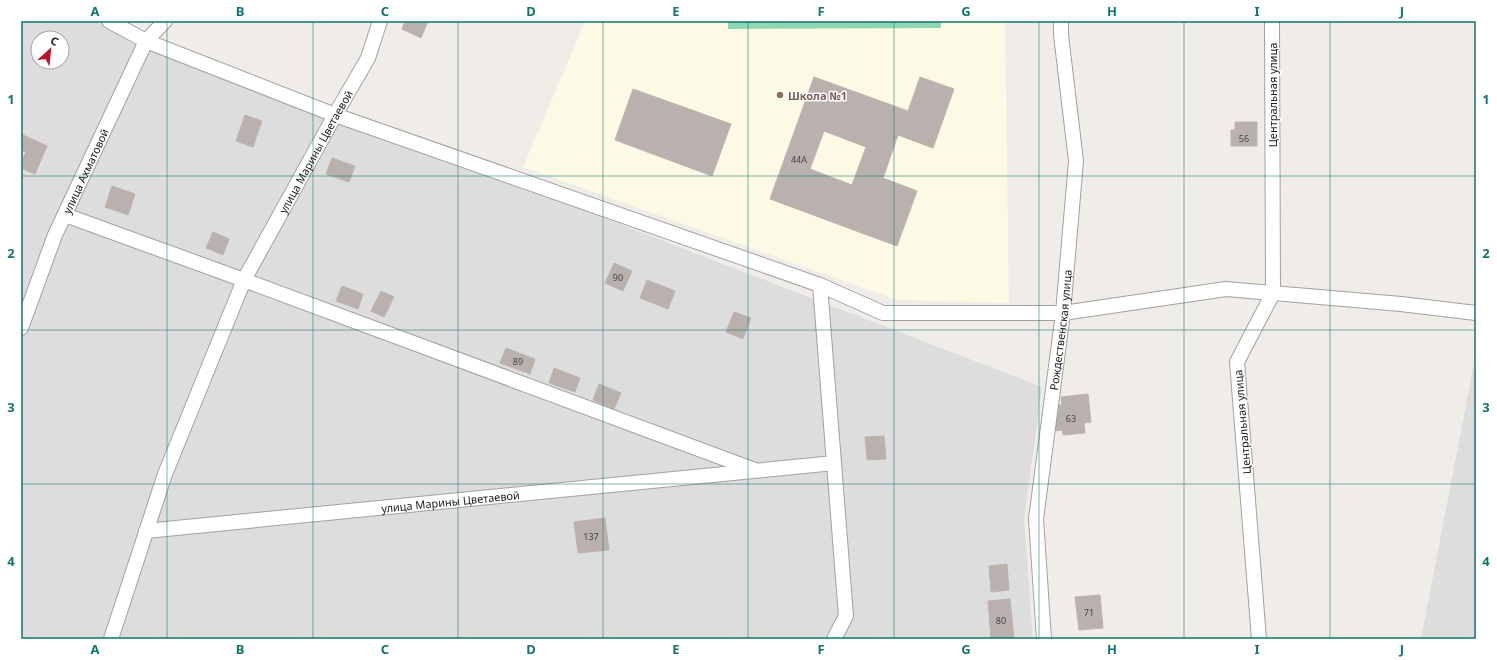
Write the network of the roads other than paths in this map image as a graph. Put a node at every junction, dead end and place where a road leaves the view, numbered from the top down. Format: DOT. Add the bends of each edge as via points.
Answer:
graph roads {
  1 [pos="109,21"];
  2 [pos="165,21"];
  3 [pos="380,21"];
  4 [pos="1061,21"];
  5 [pos="1272,21"];
  6 [pos="146,41"];
  7 [pos="335,114"];
  8 [pos="65,215"];
  9 [pos="244,280"];
  10 [pos="820,285"];
  11 [pos="1273,293"];
  12 [pos="1063,313"];
  13 [pos="1476,313"];
  14 [pos="21,328"];
  15 [pos="834,462"];
  16 [pos="754,470"];
  17 [pos="146,530"];
  18 [pos="111,639"];
  19 [pos="834,639"];
  20 [pos="1044,639"];
  21 [pos="1259,639"];
  1 -- 6 [label="street"];
  2 -- 6 [label="street, улица Ахматовой"];
  3 -- 7 [label="street, улица Марины Цветаевой" via="368,58"];
  4 -- 12 [label="street, Рождественская улица" via="1076,161"];
  5 -- 11 [label="street, Центральная улица"];
  6 -- 7 [label="street"];
  6 -- 8 [label="street, улица Ахматовой"];
  7 -- 9 [label="street, улица Марины Цветаевой"];
  7 -- 10 [label="street"];
  8 -- 9 [label="street, улица Марины Цветаевой"];
  8 -- 14 [label="street, улица Ахматовой"];
  9 -- 16 [label="street, улица Марины Цветаевой"];
  9 -- 17 [label="street, улица Марины Цветаевой" via="165,474"];
  10 -- 12 [label="street" via="883,313"];
  10 -- 15 [label="street"];
  11 -- 12 [label="street" via="1226,289"];
  11 -- 13 [label="street"];
  11 -- 21 [label="street, Центральная улица" via="1237,362"];
  12 -- 20 [label="street, Рождественская улица" via="1036,519"];
  15 -- 16 [label="street, улица Марины Цветаевой"];
  15 -- 19 [label="street" via="846,616"];
  16 -- 17 [label="street, улица Марины Цветаевой"];
  17 -- 18 [label="street, улица Марины Цветаевой"];
}
